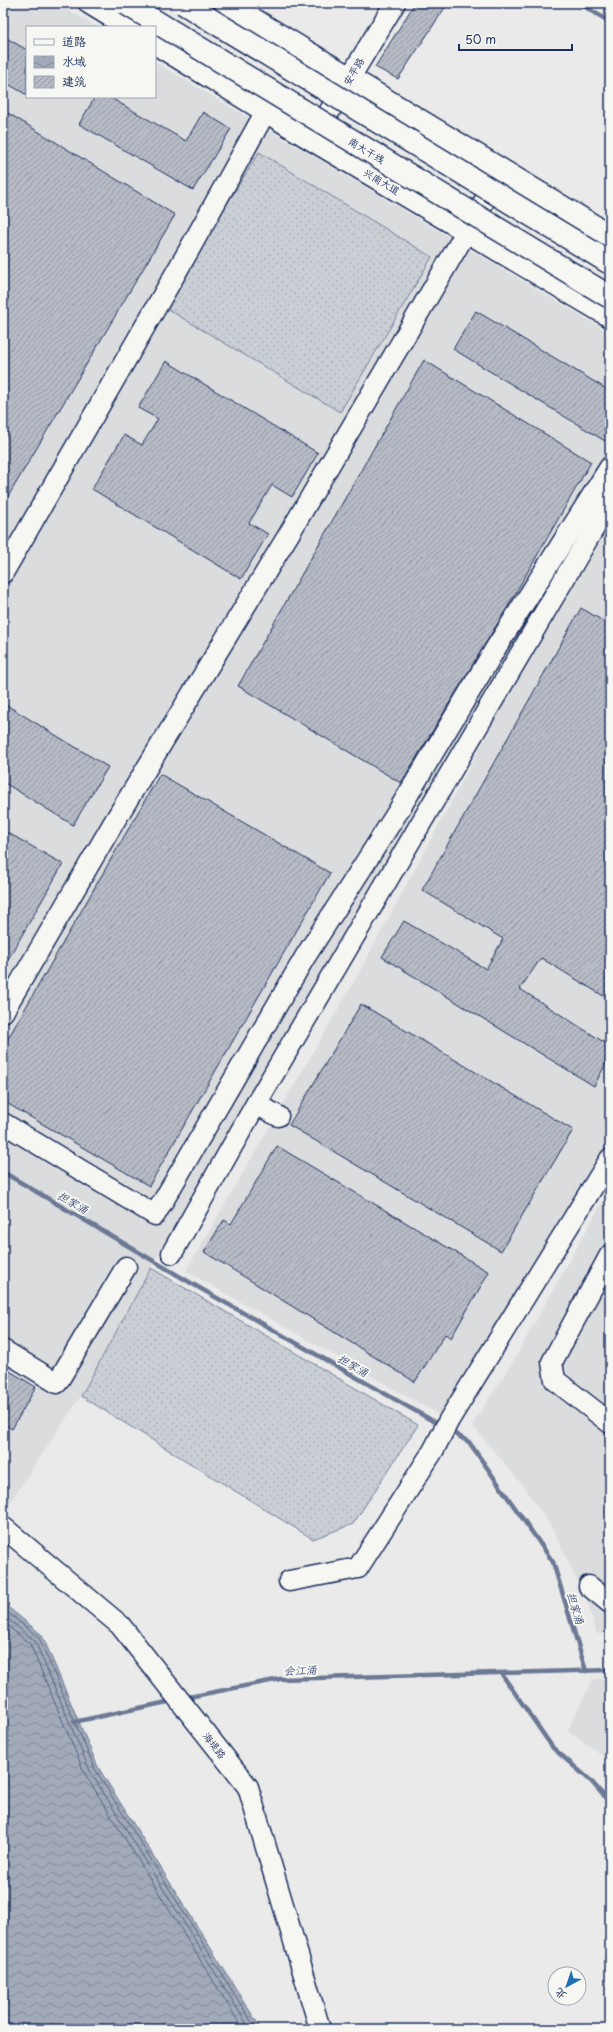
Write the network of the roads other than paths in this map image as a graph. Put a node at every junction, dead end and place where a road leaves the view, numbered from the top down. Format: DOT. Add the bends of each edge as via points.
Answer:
graph roads {
  1 [pos="90,3"];
  2 [pos="125,3"];
  3 [pos="183,3"];
  4 [pos="226,3"];
  5 [pos="395,3"];
  6 [pos="127,26"];
  7 [pos="156,44"];
  8 [pos="349,78"];
  9 [pos="266,111"];
  10 [pos="313,140"];
  11 [pos="502,171"];
  12 [pos="466,231"];
  13 [pos="610,236"];
  14 [pos="610,263"];
  15 [pos="610,297"];
  16 [pos="610,316"];
  17 [pos="610,467"];
  18 [pos="610,501"];
  19 [pos="3,573"];
  20 [pos="3,1012"];
  21 [pos="256,1104"];
  22 [pos="278,1116"];
  23 [pos="3,1123"];
  24 [pos="610,1159"];
  25 [pos="172,1253"];
  26 [pos="610,1254"];
  27 [pos="126,1267"];
  28 [pos="3,1350"];
  29 [pos="610,1423"];
  30 [pos="3,1527"];
  31 [pos="289,1580"];
  32 [pos="589,1586"];
  33 [pos="610,1603"];
  34 [pos="320,2029"];
  1 -- 6 [label="main road"];
  2 -- 15 [label="main road, 南大干线, bridge"];
  3 -- 14 [label="main road, bridge"];
  4 -- 8 [label="main road"];
  5 -- 8 [label="street, 安平路"];
  7 -- 9 [label="main road, 兴南大道"];
  8 -- 10 [label="street, 安平路"];
  8 -- 11 [label="main road"];
  9 -- 10 [label="main road, 兴南大道"];
  9 -- 19 [label="street"];
  10 -- 12 [label="main road, 兴南大道"];
  11 -- 12 [label="street"];
  11 -- 13 [label="main road"];
  12 -- 16 [label="main road, 兴南大道"];
  12 -- 20 [label="street" via="289,534 114,822"];
  17 -- 23 [label="street" via="501,640 398,813 305,957 155,1215"];
  18 -- 21 [label="street"];
  21 -- 22 [label="street"];
  21 -- 25 [label="street"];
  24 -- 31 [label="street" via="449,1420 433,1452 358,1568"];
  26 -- 29 [label="street" via="552,1362 555,1380"];
  27 -- 28 [label="street" via="57,1383"];
  30 -- 34 [label="street, 海堤路" via="120,1625 248,1787"];
  32 -- 33 [label="street"];
}
